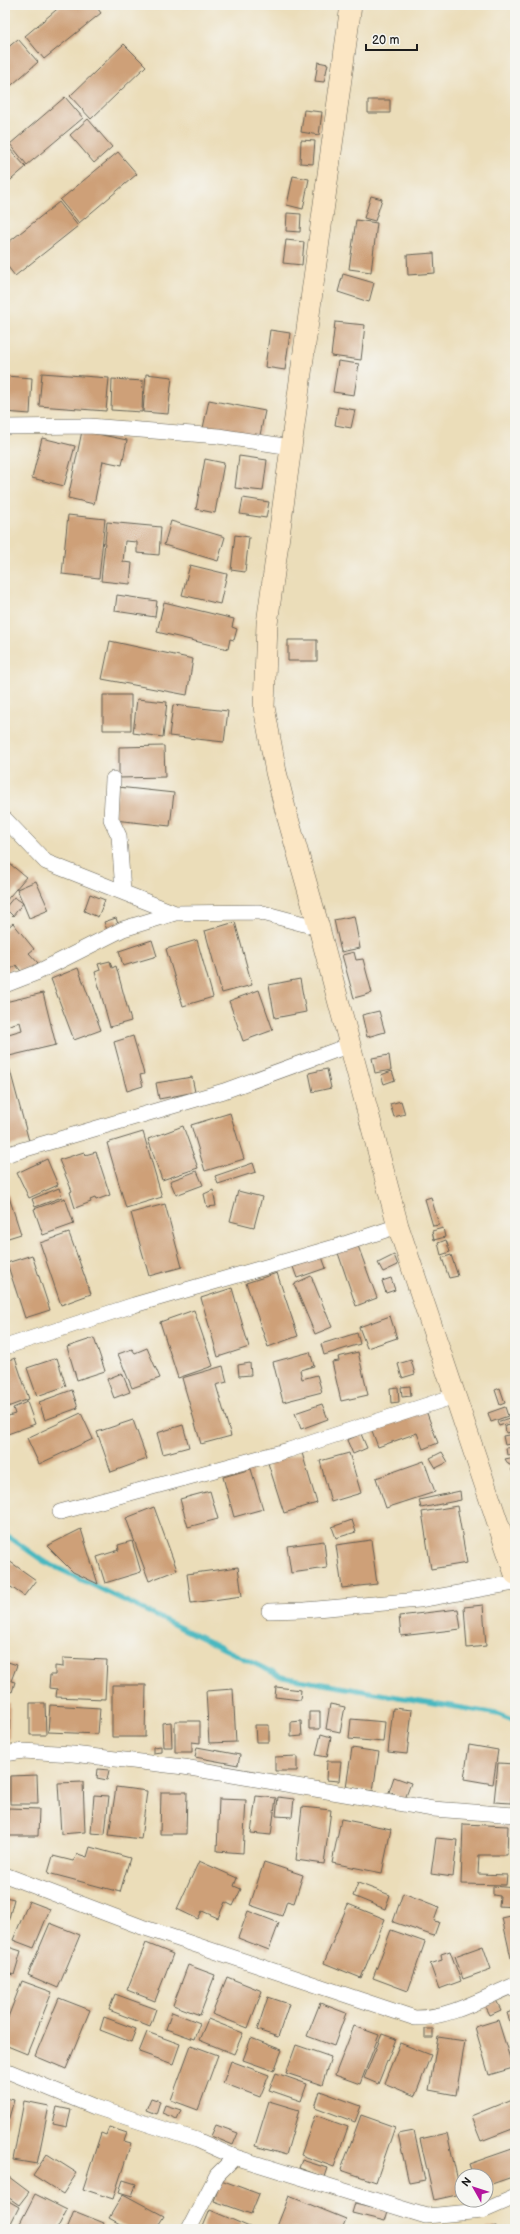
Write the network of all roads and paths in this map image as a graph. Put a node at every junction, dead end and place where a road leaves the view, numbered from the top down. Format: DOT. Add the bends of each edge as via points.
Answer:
graph roads {
  1 [pos="351,5"];
  2 [pos="5,427"];
  3 [pos="291,447"];
  4 [pos="113,779"];
  5 [pos="5,819"];
  6 [pos="123,891"];
  7 [pos="175,913"];
  8 [pos="319,928"];
  9 [pos="5,985"];
  10 [pos="350,1045"];
  11 [pos="5,1155"];
  12 [pos="398,1226"];
  13 [pos="5,1347"];
  14 [pos="455,1396"];
  15 [pos="60,1512"];
  16 [pos="515,1574"];
  17 [pos="515,1583"];
  18 [pos="269,1611"];
  19 [pos="5,1754"];
  20 [pos="515,1815"];
  21 [pos="5,1875"];
  22 [pos="515,1985"];
  23 [pos="5,2070"];
  24 [pos="235,2157"];
  25 [pos="515,2197"];
  26 [pos="423,2223"];
  27 [pos="189,2229"];
  1 -- 3 [label="main road"];
  2 -- 3 [label="street" via="97,427 218,436"];
  3 -- 8 [label="main road" via="267,624 264,707 278,779"];
  4 -- 6 [label="street" via="112,819 119,836"];
  5 -- 6 [label="street" via="46,862"];
  6 -- 7 [label="street"];
  7 -- 8 [label="street" via="259,912"];
  7 -- 9 [label="street" via="123,929 36,973"];
  8 -- 10 [label="main road"];
  10 -- 11 [label="street" via="224,1091"];
  10 -- 12 [label="main road"];
  12 -- 13 [label="street"];
  12 -- 14 [label="main road"];
  14 -- 15 [label="street" via="289,1450"];
  14 -- 16 [label="main road"];
  17 -- 18 [label="street" via="419,1600"];
  19 -- 20 [label="street" via="23,1751 73,1754 176,1766 433,1809"];
  21 -- 22 [label="street" via="142,1927 415,2018 432,2018 445,2014"];
  23 -- 24 [label="street" via="95,2107 197,2140"];
  24 -- 26 [label="street"];
  24 -- 27 [label="street" via="217,2175"];
  25 -- 26 [label="street" via="483,2211"];
}
